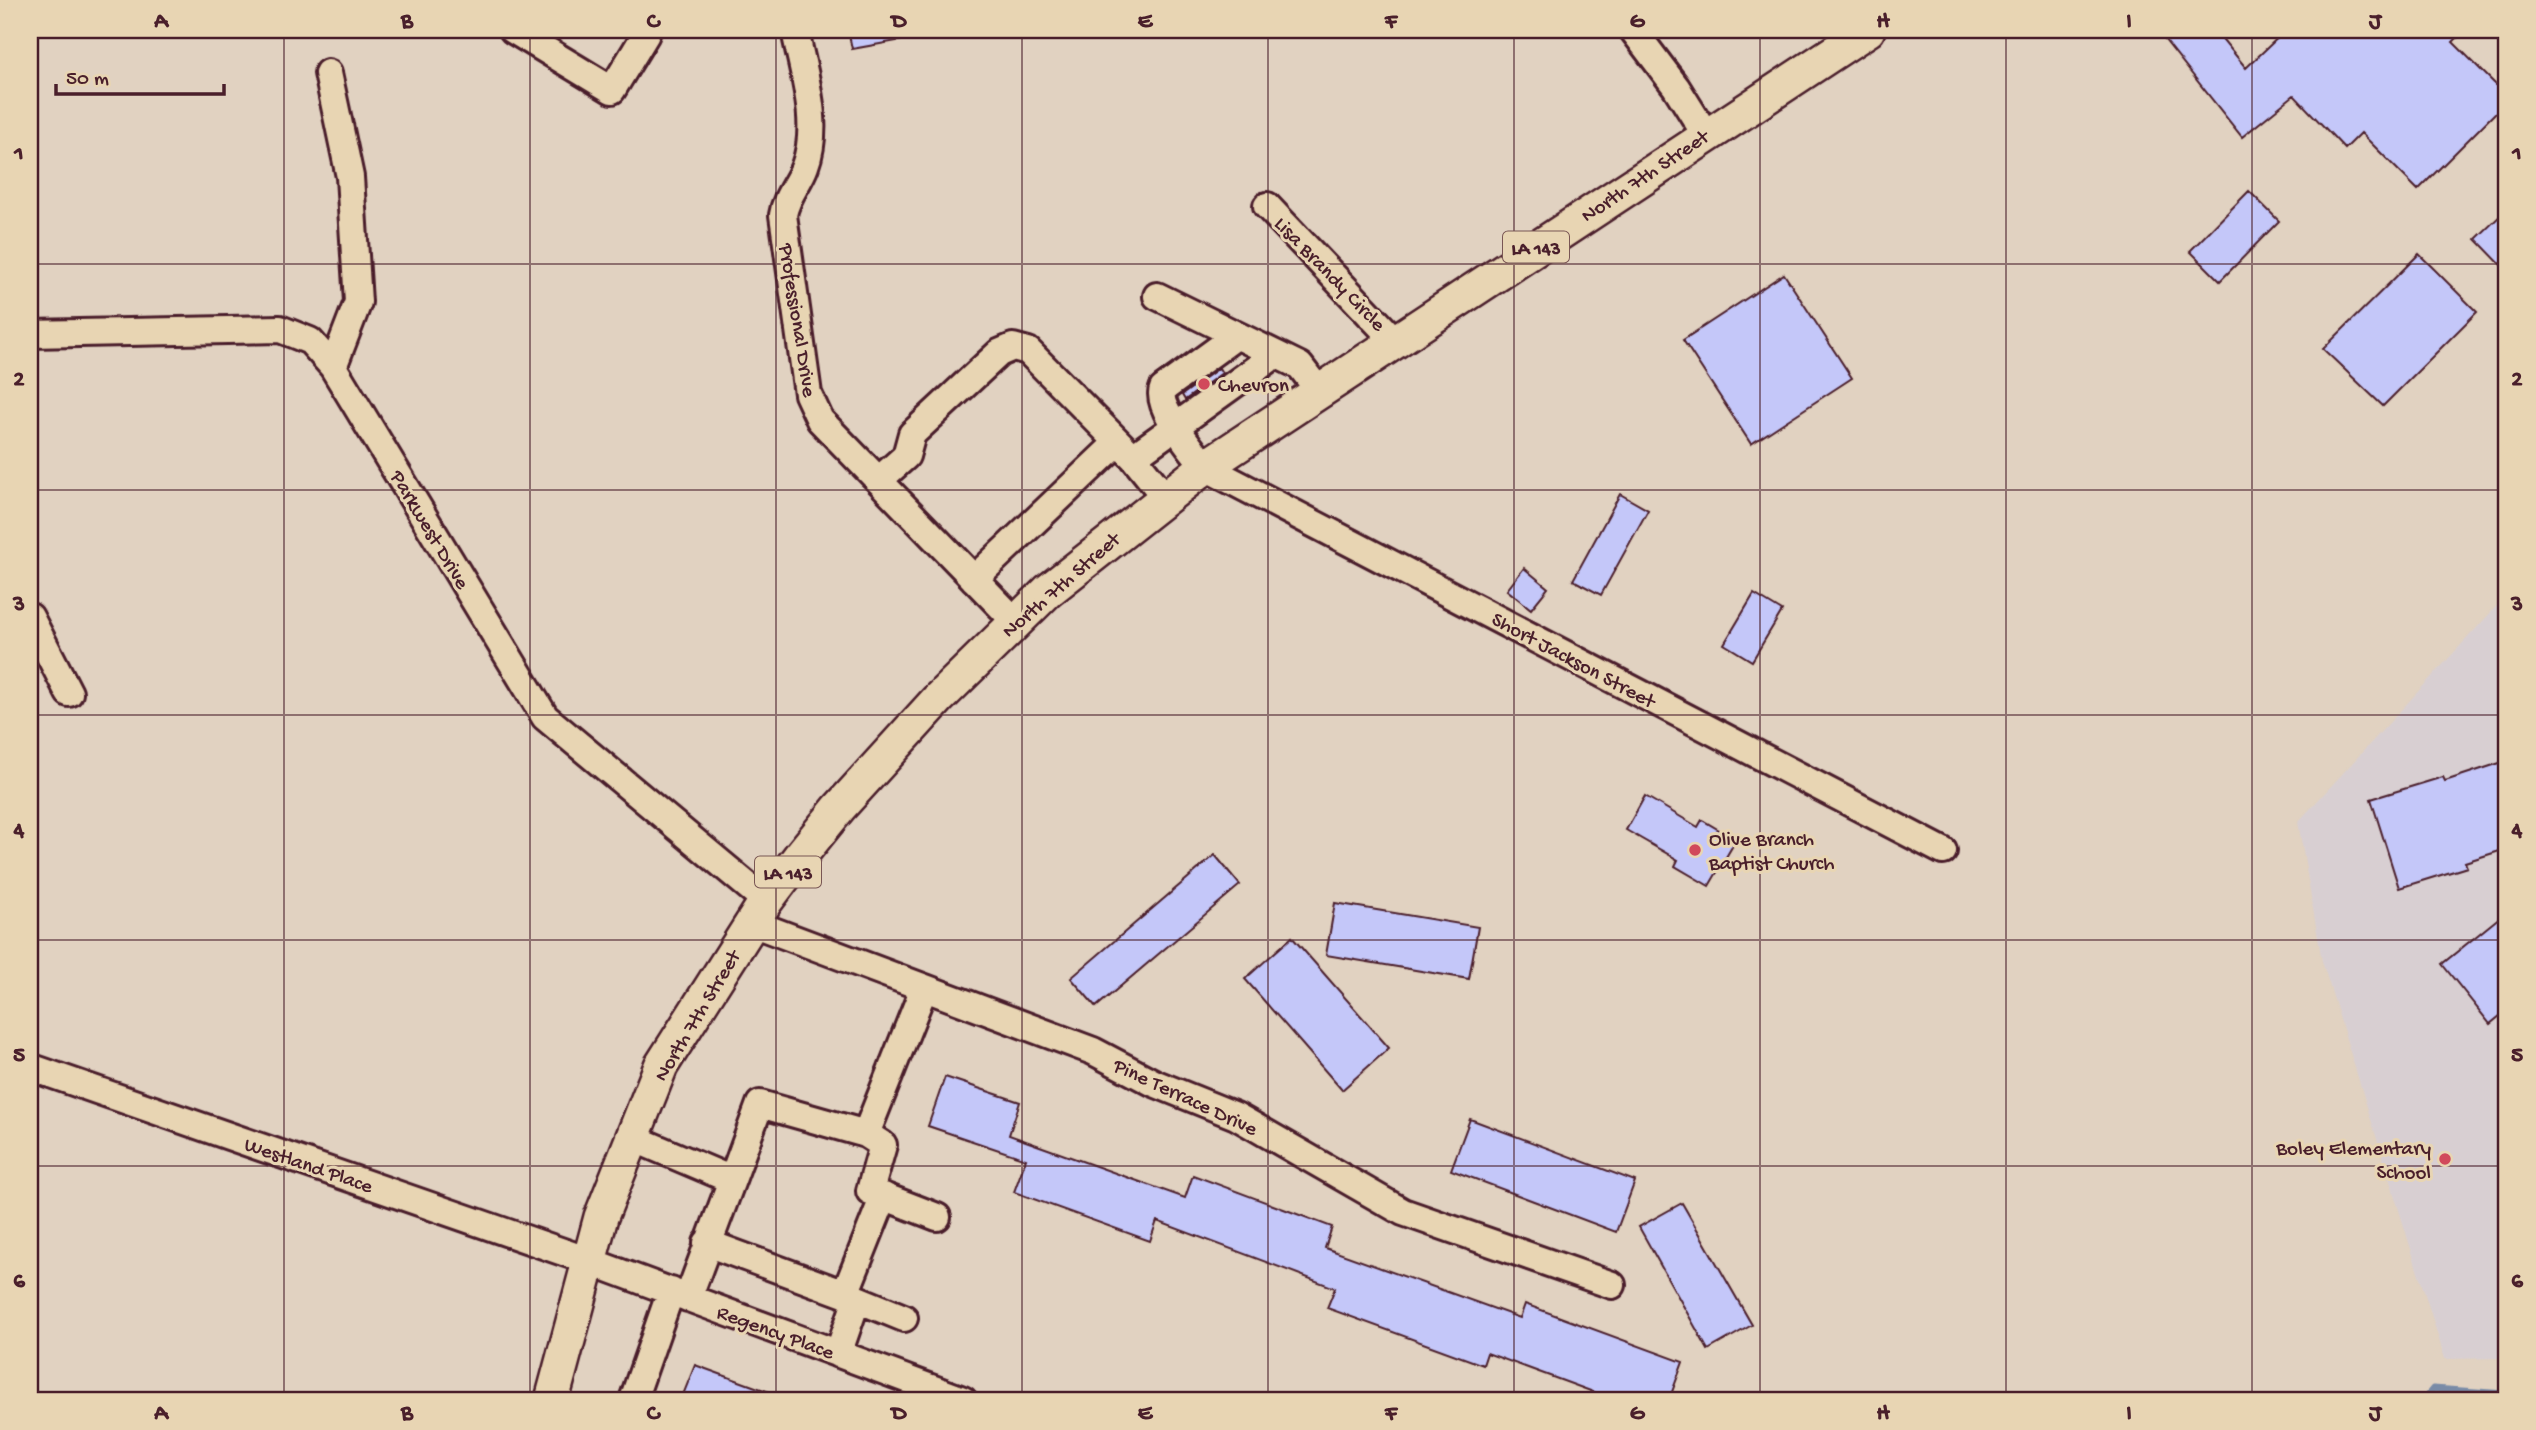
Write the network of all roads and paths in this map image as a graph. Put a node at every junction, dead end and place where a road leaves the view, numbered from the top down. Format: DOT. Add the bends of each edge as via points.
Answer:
graph roads {
  1 [pos="513,30"];
  2 [pos="640,30"];
  3 [pos="795,30"];
  4 [pos="1633,30"];
  5 [pos="1847,35"];
  6 [pos="328,73"];
  7 [pos="1706,135"];
  8 [pos="1267,206"];
  9 [pos="1157,296"];
  10 [pos="30,334"];
  11 [pos="1233,334"];
  12 [pos="1395,341"];
  13 [pos="1270,352"];
  14 [pos="333,367"];
  15 [pos="1319,391"];
  16 [pos="1176,426"];
  17 [pos="1126,450"];
  18 [pos="1205,467"];
  19 [pos="879,480"];
  20 [pos="1165,497"];
  21 [pos="974,579"];
  22 [pos="30,617"];
  23 [pos="1015,621"];
  24 [pos="69,693"];
  25 [pos="1943,851"];
  26 [pos="759,912"];
  27 [pos="924,988"];
  28 [pos="30,1067"];
  29 [pos="866,1134"];
  30 [pos="633,1138"];
  31 [pos="732,1180"];
  32 [pos="884,1196"];
  33 [pos="937,1217"];
  34 [pos="707,1243"];
  35 [pos="589,1261"];
  36 [pos="1612,1285"];
  37 [pos="679,1295"];
  38 [pos="851,1297"];
  39 [pos="904,1318"];
  40 [pos="838,1354"];
  41 [pos="552,1400"];
  42 [pos="633,1400"];
  43 [pos="962,1400"];
  1 -- 2 [label="street" via="612,90 646,34"];
  3 -- 19 [label="street, Professional Drive" via="812,130 805,166 788,195 783,215 808,394 830,433"];
  4 -- 7 [label="street"];
  5 -- 7 [label="main road, North 7th Street / LA 143"];
  6 -- 14 [label="street" via="349,177 358,302"];
  7 -- 12 [label="main road, North 7th Street / LA 143"];
  8 -- 12 [label="street, Lisa Brandy Circle"];
  9 -- 11 [label="street"];
  10 -- 14 [label="street, Parkwest Drive" via="280,329 310,341"];
  11 -- 13 [label="street"];
  11 -- 16 [label="street" via="1163,389 1161,402"];
  12 -- 15 [label="main road, North 7th Street / LA 143"];
  13 -- 15 [label="street" via="1300,366"];
  13 -- 16 [label="street" via="1268,360"];
  14 -- 26 [label="street, Parkwest Drive" via="545,717"];
  15 -- 18 [label="main road, North 7th Street / LA 143"];
  16 -- 17 [label="street"];
  16 -- 18 [label="street"];
  17 -- 19 [label="street" via="1028,351 1013,347 999,353 912,434 906,456"];
  17 -- 20 [label="street"];
  17 -- 21 [label="street"];
  18 -- 20 [label="main road, North 7th Street / LA 143"];
  18 -- 25 [label="street, Short Jackson Street"];
  19 -- 21 [label="street, Professional Drive"];
  20 -- 23 [label="main road, North 7th Street / LA 143"];
  21 -- 23 [label="street, Professional Drive"];
  22 -- 24 [label="street"];
  23 -- 26 [label="main road, North 7th Street / LA 143" via="839,808"];
  26 -- 27 [label="street, Pine Terrace Drive"];
  26 -- 30 [label="main road, North 7th Street / LA 143" via="661,1066"];
  27 -- 29 [label="street"];
  27 -- 36 [label="street, Pine Terrace Drive" via="1093,1051 1154,1083 1236,1116 1403,1212"];
  28 -- 35 [label="street, Westland Place"];
  29 -- 31 [label="street" via="760,1104"];
  29 -- 32 [label="street" via="883,1145 870,1191"];
  30 -- 31 [label="street"];
  30 -- 35 [label="main road, North 7th Street / LA 143" via="601,1217"];
  31 -- 34 [label="street"];
  32 -- 33 [label="street"];
  32 -- 38 [label="street"];
  34 -- 37 [label="street"];
  34 -- 38 [label="street"];
  35 -- 37 [label="street, Regency Place"];
  35 -- 41 [label="main road, North 7th Street / LA 143"];
  37 -- 40 [label="street, Regency Place"];
  37 -- 42 [label="street"];
  38 -- 39 [label="street"];
  38 -- 40 [label="street"];
  40 -- 43 [label="street, Regency Place"];
}
